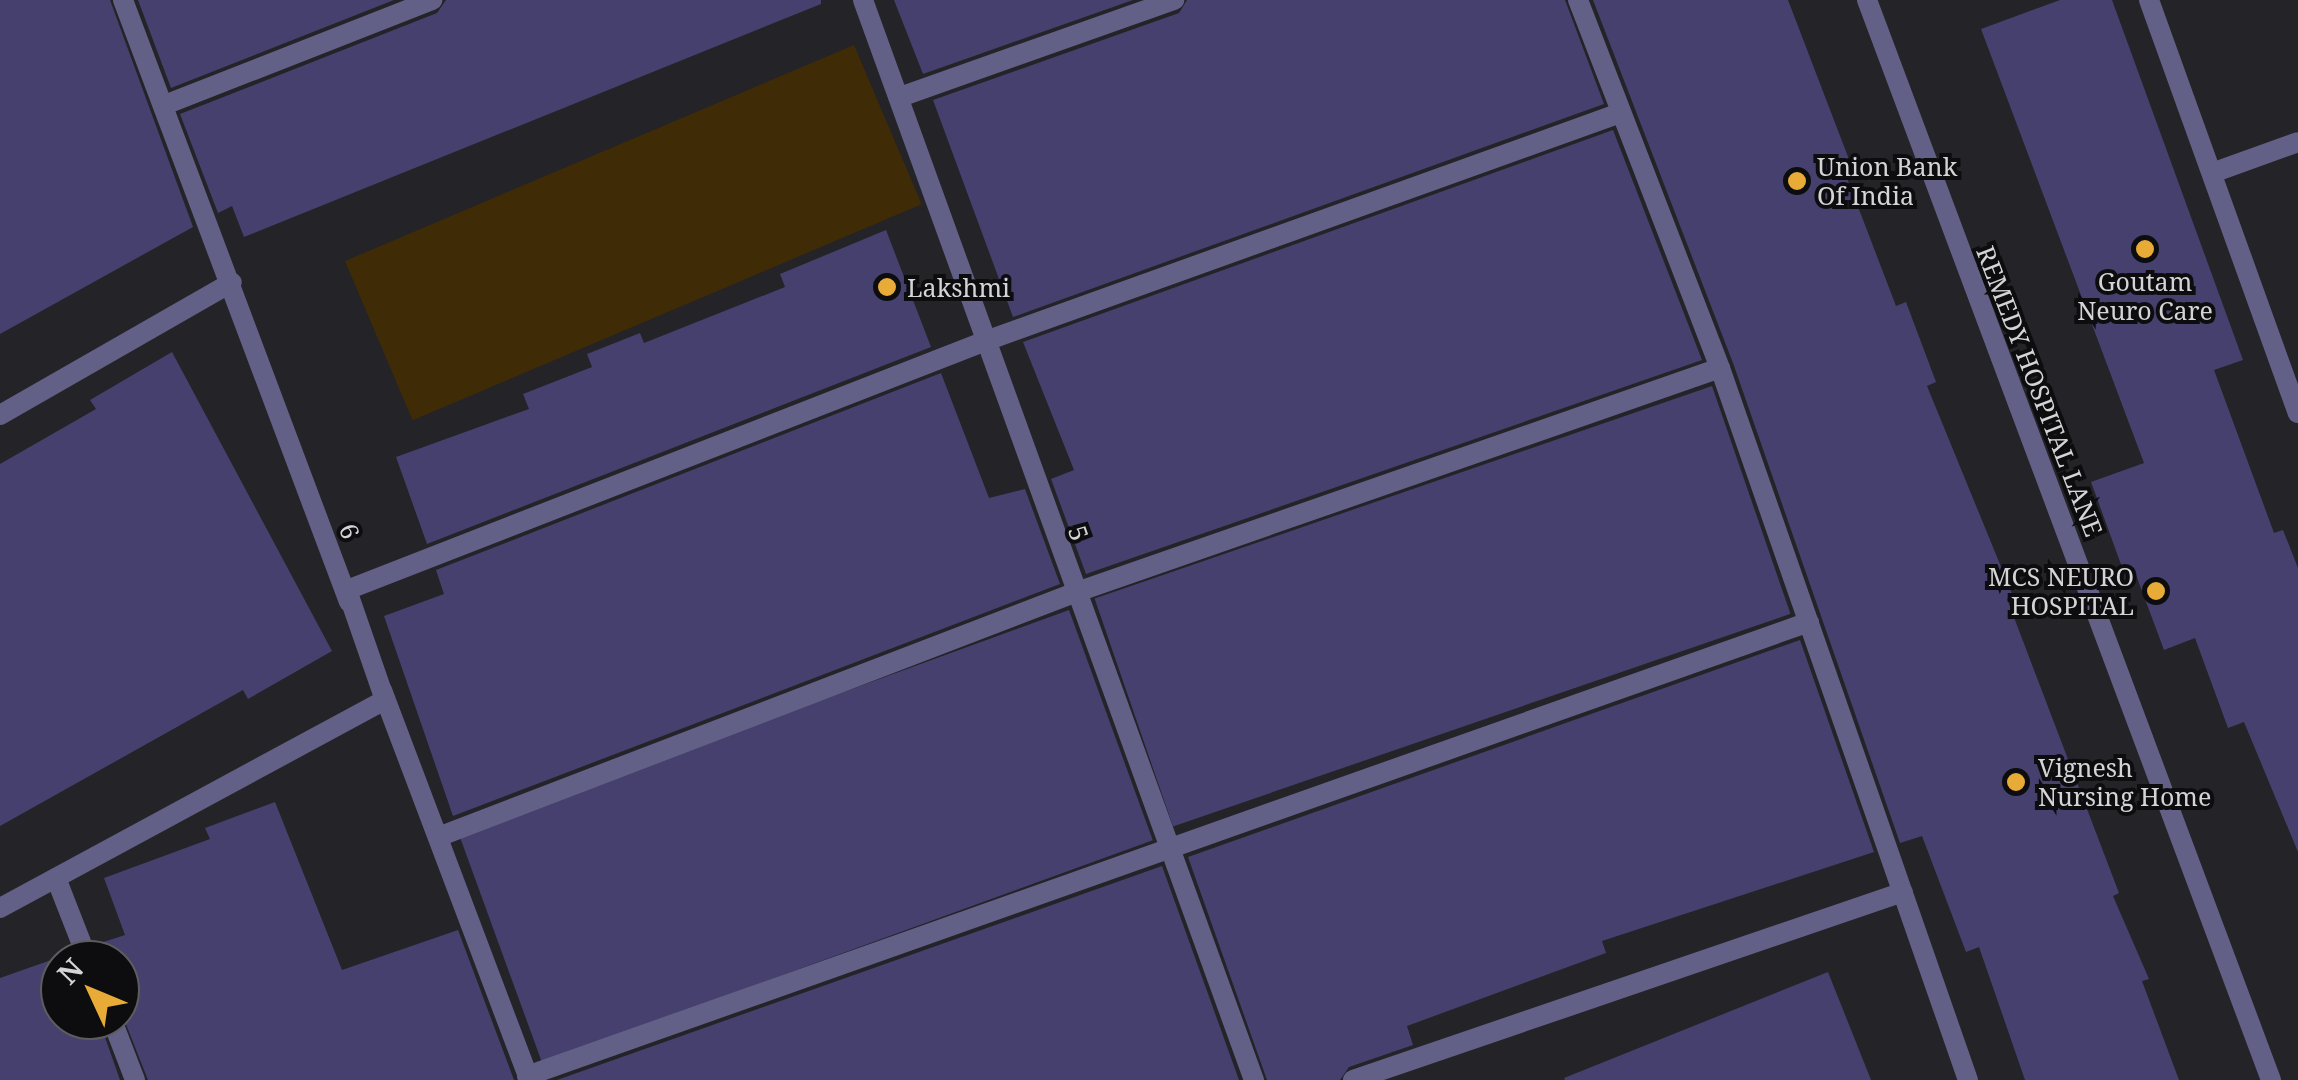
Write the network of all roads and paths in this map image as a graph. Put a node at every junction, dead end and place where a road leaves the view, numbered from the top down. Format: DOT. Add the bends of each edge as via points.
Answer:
graph roads {
  1 [pos="123,0"];
  2 [pos="432,0"];
  3 [pos="863,0"];
  4 [pos="1174,0"];
  5 [pos="1578,0"];
  6 [pos="1867,0"];
  7 [pos="2149,0"];
  8 [pos="900,96"];
  9 [pos="167,104"];
  10 [pos="1620,113"];
  11 [pos="2298,142"];
  12 [pos="2212,173"];
  13 [pos="232,282"];
  14 [pos="983,342"];
  15 [pos="1720,368"];
  16 [pos="2298,413"];
  17 [pos="0,415"];
  18 [pos="1074,593"];
  19 [pos="1809,622"];
  20 [pos="386,700"];
  21 [pos="438,837"];
  22 [pos="1168,850"];
  23 [pos="56,878"];
  24 [pos="1902,892"];
  25 [pos="0,908"];
  26 [pos="80,940"];
  27 [pos="120,1040"];
  28 [pos="528,1078"];
  29 [pos="135,1080"];
  30 [pos="1254,1080"];
  31 [pos="1353,1080"];
  32 [pos="1968,1080"];
  33 [pos="2272,1080"];
  1 -- 9 [label="street, 6"];
  2 -- 9 [label="street"];
  3 -- 8 [label="street, 5"];
  4 -- 8 [label="street"];
  5 -- 10 [label="street"];
  6 -- 33 [label="street, REMEDY HOSPITAL LANE"];
  7 -- 12 [label="street"];
  8 -- 14 [label="street, 5"];
  9 -- 13 [label="street, 6"];
  10 -- 14 [label="street"];
  10 -- 15 [label="street"];
  11 -- 12 [label="street"];
  12 -- 16 [label="street"];
  13 -- 17 [label="street"];
  13 -- 20 [label="street, 6"];
  14 -- 18 [label="street, 5"];
  14 -- 20 [label="street" via="347,590"];
  15 -- 18 [label="street"];
  15 -- 19 [label="street"];
  18 -- 21 [label="street"];
  18 -- 22 [label="street, 5"];
  19 -- 22 [label="street"];
  19 -- 24 [label="street"];
  20 -- 21 [label="street, 6"];
  20 -- 23 [label="street"];
  21 -- 28 [label="street, 6"];
  22 -- 28 [label="street"];
  22 -- 30 [label="street, 5"];
  23 -- 25 [label="street"];
  23 -- 26 [label="street"];
  24 -- 31 [label="street"];
  24 -- 32 [label="street"];
  27 -- 29 [label="street"];
}
